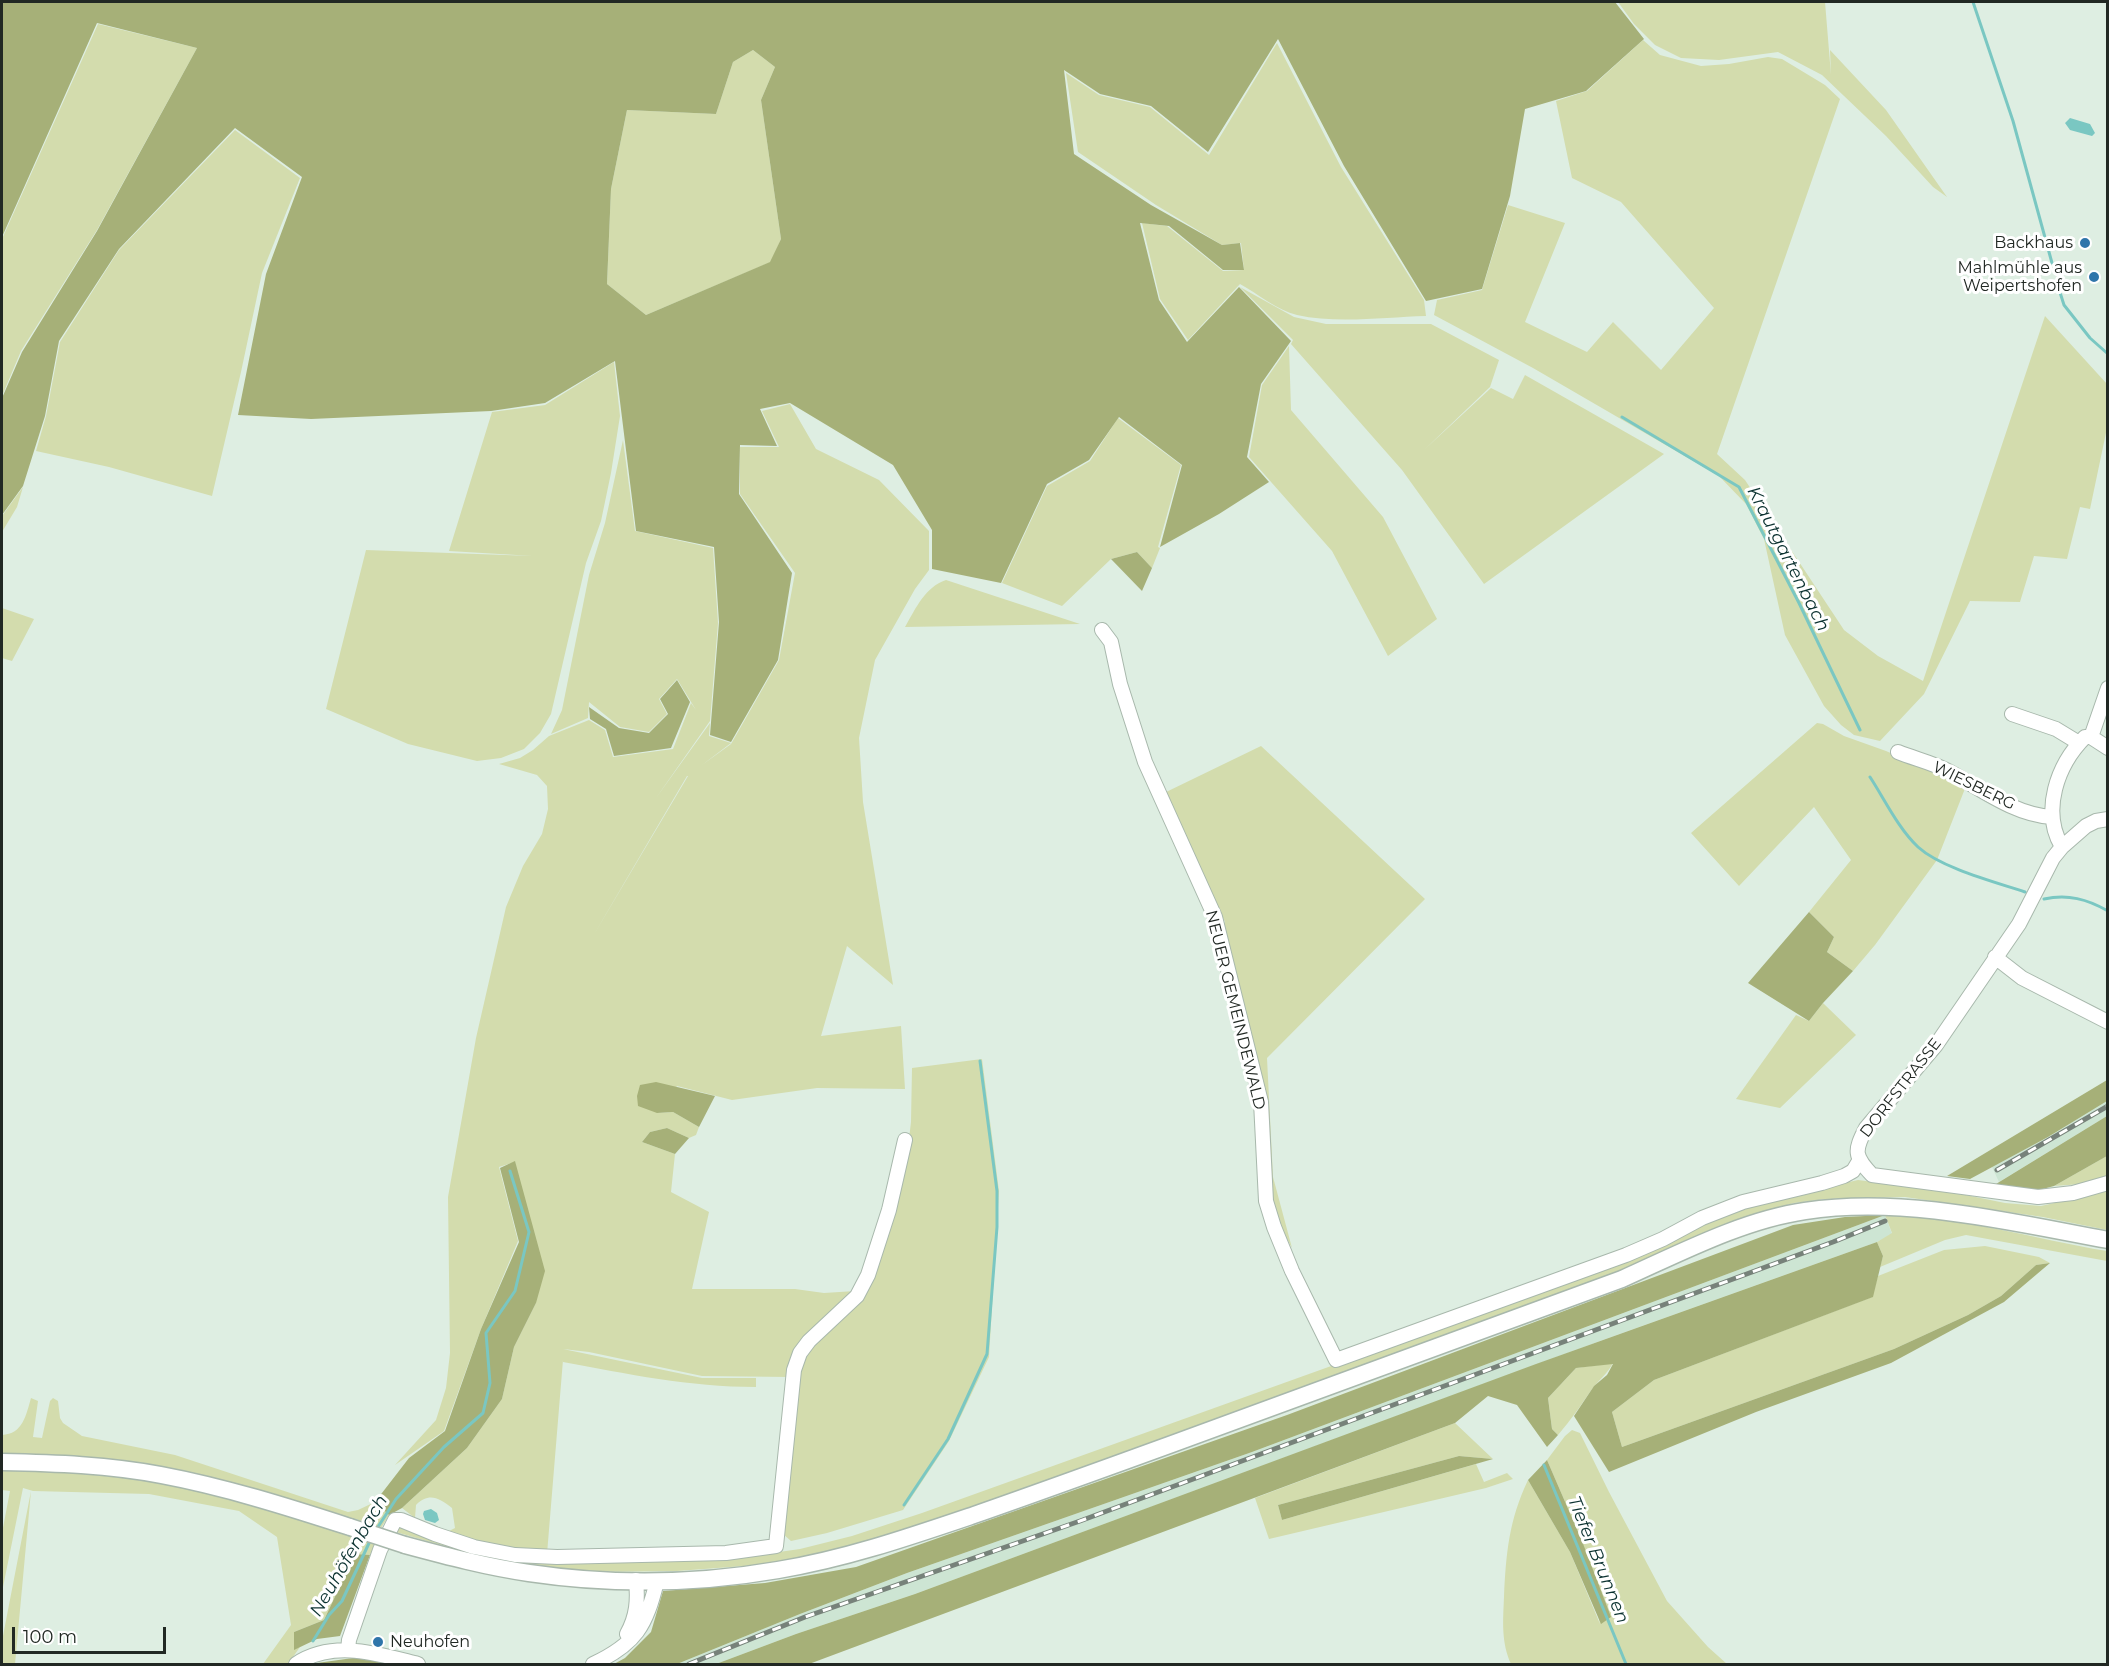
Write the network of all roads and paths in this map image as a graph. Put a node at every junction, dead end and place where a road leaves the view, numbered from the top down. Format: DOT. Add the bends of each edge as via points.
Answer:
graph roads {
  1 [pos="1102,630"];
  2 [pos="2108,688"];
  3 [pos="2012,714"];
  4 [pos="2085,740"];
  5 [pos="2108,748"];
  6 [pos="1898,753"];
  7 [pos="2052,817"];
  8 [pos="2106,817"];
  9 [pos="2062,847"];
  10 [pos="1995,957"];
  11 [pos="2108,1022"];
  12 [pos="905,1140"];
  13 [pos="1860,1161"];
  14 [pos="2108,1183"];
  15 [pos="2108,1240"];
  16 [pos="2,1462"];
  17 [pos="636,1580"];
  18 [pos="657,1581"];
  19 [pos="348,1650"];
  20 [pos="609,1657"];
  21 [pos="296,1665"];
  22 [pos="418,1665"];
  23 [pos="593,1665"];
  1 -- 13 [label="street, NEUER GEMEINDEWALD" via="1111,642 1145,762 1215,917 1261,1102 1266,1201 1292,1271 1336,1360 1626,1255 1743,1202 1844,1176"];
  2 -- 4 [label="street"];
  3 -- 4 [label="street"];
  4 -- 5 [label="street"];
  4 -- 7 [label="street" via="2068,760 2052,794"];
  6 -- 7 [label="street, WIESBERG" via="1948,771 2012,806 2039,817"];
  7 -- 9 [label="street"];
  8 -- 9 [label="street, DORFSTRASSE" via="2086,826"];
  9 -- 10 [label="street, DORFSTRASSE" via="2019,924"];
  10 -- 11 [label="street" via="2022,978"];
  10 -- 13 [label="street, DORFSTRASSE" via="1936,1045 1866,1128 1858,1144"];
  12 -- 19 [label="street" via="868,1275 857,1296 809,1341 794,1370 776,1546 726,1553 515,1555 474,1547 394,1520 380,1550"];
  13 -- 14 [label="street, DORFSTRASSE" via="1872,1175 2038,1197"];
  15 -- 18 [label="main road" via="1876,1205 1804,1211 1767,1219 1622,1279 900,1541 838,1558 741,1576"];
  16 -- 17 [label="main road, bridge" via="159,1475 225,1489 467,1562 529,1573"];
  17 -- 18 [label="main road"];
  17 -- 20 [label="street" via="632,1625"];
  18 -- 20 [label="street" via="639,1629 622,1649"];
  19 -- 21 [label="street" via="326,1651 306,1657"];
  19 -- 22 [label="street" via="377,1653"];
  20 -- 23 [label="street"];
}
